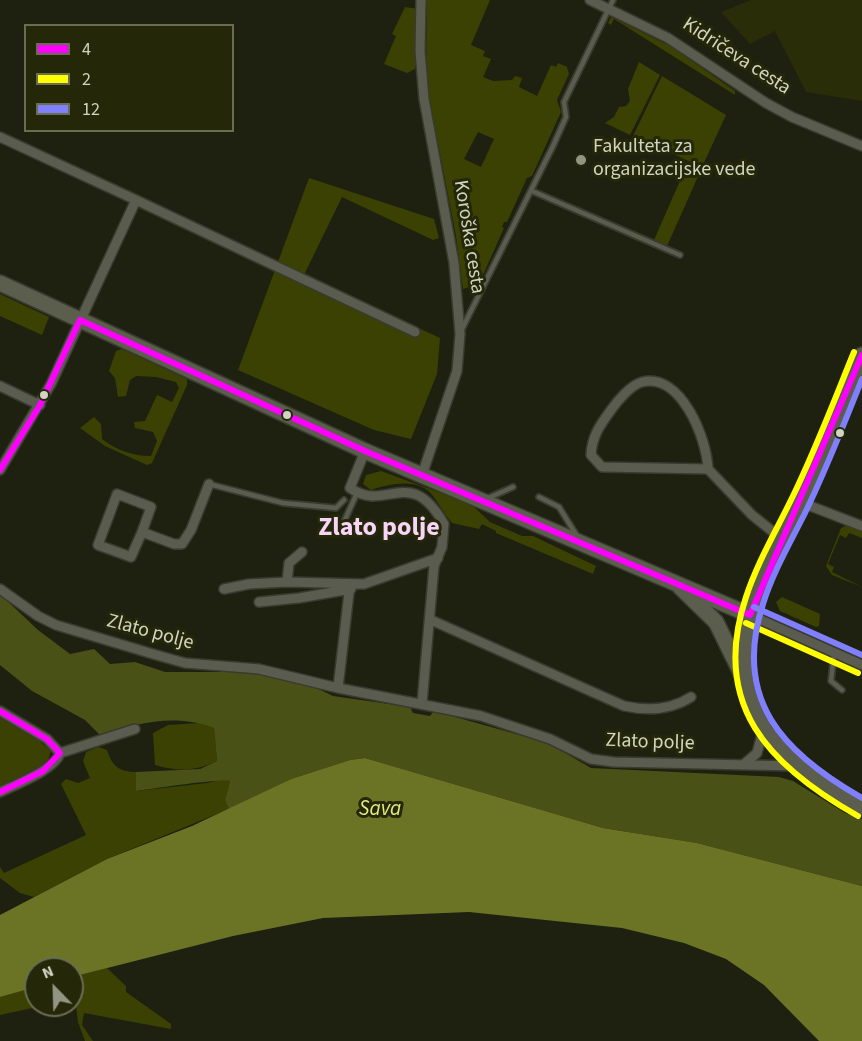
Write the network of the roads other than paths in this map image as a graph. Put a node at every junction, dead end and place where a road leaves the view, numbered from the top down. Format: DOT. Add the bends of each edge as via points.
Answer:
graph roads {
  1 [pos="421,0"];
  2 [pos="590,0"];
  3 [pos="611,4"];
  4 [pos="0,137"];
  5 [pos="862,146"];
  6 [pos="532,191"];
  7 [pos="136,200"];
  8 [pos="680,255"];
  9 [pos="0,283"];
  10 [pos="80,320"];
  11 [pos="415,332"];
  12 [pos="460,334"];
  13 [pos="862,355"];
  14 [pos="0,386"];
  15 [pos="40,405"];
  16 [pos="366,451"];
  17 [pos="708,469"];
  18 [pos="0,470"];
  19 [pos="422,475"];
  20 [pos="209,484"];
  21 [pos="513,487"];
  22 [pos="357,493"];
  23 [pos="539,497"];
  24 [pos="344,500"];
  25 [pos="482,500"];
  26 [pos="800,502"];
  27 [pos="862,526"];
  28 [pos="142,532"];
  29 [pos="344,532"];
  30 [pos="783,539"];
  31 [pos="581,543"];
  32 [pos="302,552"];
  33 [pos="438,558"];
  34 [pos="287,582"];
  35 [pos="676,582"];
  36 [pos="351,587"];
  37 [pos="0,589"];
  38 [pos="225,589"];
  39 [pos="259,602"];
  40 [pos="750,615"];
  41 [pos="431,620"];
  42 [pos="834,653"];
  43 [pos="862,665"];
  44 [pos="747,682"];
  45 [pos="338,688"];
  46 [pos="842,690"];
  47 [pos="691,697"];
  48 [pos="422,703"];
  49 [pos="0,711"];
  50 [pos="135,729"];
  51 [pos="763,731"];
  52 [pos="60,753"];
  53 [pos="743,765"];
  54 [pos="794,766"];
  55 [pos="0,792"];
  56 [pos="862,808"];
  1 -- 12 [label="street, Koroška cesta" via="424,99 454,263"];
  2 -- 3 [label="street, Kidričeva cesta"];
  3 -- 5 [label="street, Kidričeva cesta" via="766,103"];
  3 -- 6 [label="lane" via="564,102 566,117"];
  4 -- 7 [label="street"];
  6 -- 8 [label="lane"];
  6 -- 12 [label="lane" via="518,212"];
  7 -- 10 [label="street"];
  7 -- 11 [label="street"];
  9 -- 10 [label="main road"];
  10 -- 15 [label="street"];
  10 -- 16 [label="main road"];
  12 -- 19 [label="street, Koroška cesta" via="457,371"];
  13 -- 26 [label="main road"];
  14 -- 15 [label="street"];
  15 -- 18 [label="street"];
  16 -- 19 [label="main road"];
  16 -- 22 [label="street" via="350,488"];
  17 -- 17 [label="street" via="708,452 689,410 667,384 656,381 641,382 628,391 597,429 592,446 591,455 602,467"];
  17 -- 30 [label="street" via="752,515"];
  19 -- 25 [label="main road"];
  20 -- 24 [label="lane" via="304,507 336,508"];
  20 -- 28 [label="street" via="182,544"];
  21 -- 25 [label="lane"];
  22 -- 29 [label="lane" via="343,524"];
  22 -- 33 [label="street" via="371,496 407,491 422,496 444,524"];
  23 -- 31 [label="lane" via="559,507"];
  25 -- 31 [label="main road"];
  26 -- 27 [label="street"];
  26 -- 30 [label="main road"];
  28 -- 28 [label="street" via="131,557 98,545 117,494 151,507"];
  30 -- 40 [label="main road"];
  31 -- 35 [label="main road"];
  32 -- 34 [label="street" via="289,563"];
  33 -- 36 [label="street"];
  33 -- 41 [label="street" via="434,566"];
  34 -- 36 [label="street"];
  34 -- 38 [label="street"];
  35 -- 40 [label="main road"];
  35 -- 44 [label="main road" via="716,622"];
  36 -- 39 [label="street"];
  36 -- 45 [label="street"];
  37 -- 45 [label="street, Zlato polje" via="56,625 153,654 185,663 259,669"];
  40 -- 42 [label="street"];
  40 -- 44 [label="main road"];
  41 -- 47 [label="street, Zlato polje" via="624,706 666,707"];
  41 -- 48 [label="street"];
  42 -- 43 [label="street"];
  42 -- 46 [label="lane" via="831,681"];
  44 -- 51 [label="main road"];
  45 -- 48 [label="street, Zlato polje"];
  48 -- 53 [label="street, Zlato polje" via="481,716 549,739 591,759"];
  49 -- 52 [label="street" via="47,739"];
  50 -- 52 [label="street"];
  51 -- 53 [label="street" via="757,753"];
  51 -- 54 [label="main road"];
  52 -- 55 [label="street" via="48,768"];
  53 -- 54 [label="street, Zlato polje"];
  54 -- 56 [label="main road"];
}
